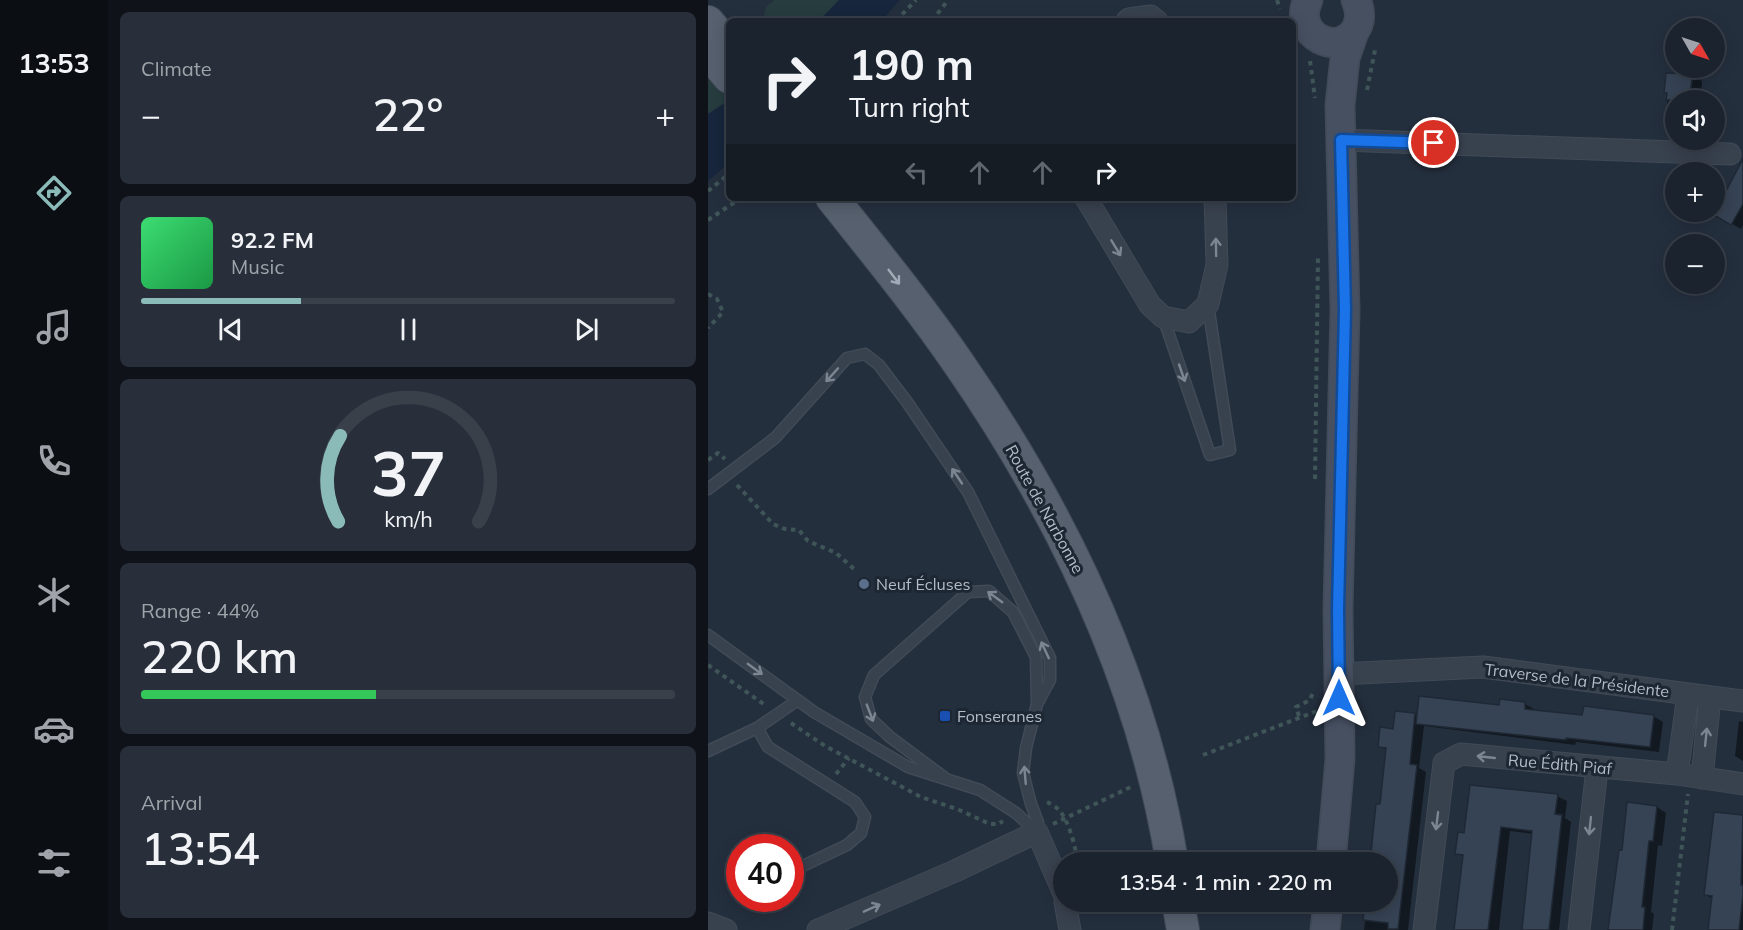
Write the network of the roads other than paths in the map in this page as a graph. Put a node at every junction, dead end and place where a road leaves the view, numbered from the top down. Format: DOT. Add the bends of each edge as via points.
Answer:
graph roads {
  1 [pos="1357,9"];
  2 [pos="1136,18"];
  3 [pos="1153,18"];
  4 [pos="708,22"];
  5 [pos="1305,23"];
  6 [pos="722,62"];
  7 [pos="1328,106"];
  8 [pos="1341,140"];
  9 [pos="1730,154"];
  10 [pos="834,201"];
  11 [pos="859,201"];
  12 [pos="1088,201"];
  13 [pos="1215,201"];
  14 [pos="1208,304"];
  15 [pos="1163,317"];
  16 [pos="708,489"];
  17 [pos="708,635"];
  18 [pos="1326,677"];
  19 [pos="1688,695"];
  20 [pos="1710,697"];
  21 [pos="798,700"];
  22 [pos="1743,701"];
  23 [pos="1037,704"];
  24 [pos="757,728"];
  25 [pos="708,751"];
  26 [pos="1597,768"];
  27 [pos="1690,776"];
  28 [pos="945,778"];
  29 [pos="1743,784"];
  30 [pos="1037,832"];
  31 [pos="1170,852"];
  32 [pos="1188,852"];
  33 [pos="1332,852"];
  34 [pos="804,865"];
  35 [pos="1053,869"];
  36 [pos="1067,912"];
  37 [pos="1180,912"];
  38 [pos="1197,912"];
  39 [pos="1327,912"];
  40 [pos="708,923"];
  41 [pos="726,930"];
  42 [pos="818,930"];
  43 [pos="1070,930"];
  44 [pos="1183,930"];
  45 [pos="1200,930"];
  46 [pos="1325,930"];
  47 [pos="1424,930"];
  48 [pos="1579,930"];
  1 -- 5 [label="street" via="1340,41 1332,42"];
  1 -- 7 [label="street" via="1346,57"];
  2 -- 3 [label="street"];
  4 -- 6 [label="main road"];
  5 -- 7 [label="street" via="1331,71"];
  7 -- 8 [label="street"];
  8 -- 9 [label="street"];
  8 -- 18 [label="street" via="1345,310"];
  10 -- 31 [label="main road, Route de Narbonne, one-way" via="959,364 1052,517 1087,587 1120,669 1152,768"];
  11 -- 32 [label="main road, Route de Narbonne" via="976,354 1069,513 1127,636 1168,766"];
  12 -- 15 [label="street, one-way" via="1150,305"];
  14 -- 13 [label="street, one-way" via="1217,265"];
  14 -- 15 [label="street" via="1189,322"];
  15 -- 14 [label="lane, one-way" via="1210,455 1230,450"];
  23 -- 16 [label="lane, one-way" via="1050,680 1050,658 968,492 879,365 865,354 847,358 775,438"];
  17 -- 21 [label="lane, one-way"];
  18 -- 19 [label="street, Traverse de la Présidente" via="1483,667"];
  18 -- 33 [label="street" via="1338,709 1340,759"];
  19 -- 20 [label="street, Traverse de la Présidente"];
  19 -- 27 [label="street"];
  20 -- 22 [label="street, Traverse de la Présidente"];
  27 -- 20 [label="street, one-way"];
  21 -- 24 [label="lane"];
  21 -- 28 [label="lane" via="908,767"];
  23 -- 28 [label="lane, one-way" via="1036,657 1013,612 989,591 968,592 874,675 865,697 871,719"];
  30 -- 23 [label="lane, one-way" via="1038,822 1023,773"];
  24 -- 25 [label="lane"];
  24 -- 34 [label="lane" via="768,747 855,802 865,817 861,833 847,845"];
  26 -- 27 [label="street, Rue Édith Piaf"];
  26 -- 47 [label="street, Rue Édith Piaf, one-way" via="1461,754 1444,763"];
  26 -- 48 [label="street, one-way"];
  27 -- 29 [label="street, Rue Édith Piaf"];
  28 -- 30 [label="lane" via="980,790"];
  30 -- 35 [label="street"];
  42 -- 30 [label="street, one-way"];
  36 -- 43 [label="street"];
  37 -- 44 [label="main road"];
  38 -- 45 [label="main road"];
  39 -- 46 [label="street"];
  40 -- 41 [label="street"];
}
